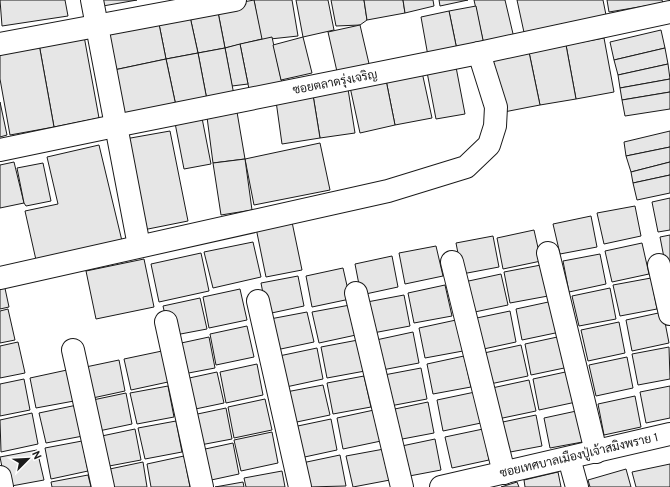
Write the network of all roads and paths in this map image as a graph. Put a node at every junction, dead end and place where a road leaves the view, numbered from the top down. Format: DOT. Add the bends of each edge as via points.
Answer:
graph roads {
  1 [pos="92,0"];
  2 [pos="235,0"];
  3 [pos="670,14"];
  4 [pos="97,26"];
  5 [pos="0,44"];
  6 [pos="480,53"];
  7 [pos="115,126"];
  8 [pos="0,150"];
  9 [pos="139,246"];
  10 [pos="548,253"];
  11 [pos="452,262"];
  12 [pos="659,265"];
  13 [pos="0,278"];
  14 [pos="356,293"];
  15 [pos="258,301"];
  16 [pos="670,314"];
  17 [pos="166,322"];
  18 [pos="73,350"];
  19 [pos="670,434"];
  20 [pos="596,452"];
  21 [pos="569,458"];
  22 [pos="504,473"];
  23 [pos="0,477"];
  24 [pos="471,484"];
  25 [pos="2,487"];
  26 [pos="103,487"];
  27 [pos="202,487"];
  28 [pos="300,487"];
  29 [pos="402,487"];
  30 [pos="441,487"];
  31 [pos="577,487"];
  1 -- 4 [label="street"];
  2 -- 4 [label="street"];
  3 -- 6 [label="street, ซอยตลาดรุ่งเจริญ"];
  4 -- 5 [label="street"];
  4 -- 7 [label="street"];
  6 -- 7 [label="street, ซอยตลาดรุ่งเจริญ"];
  6 -- 9 [label="street" via="496,107 495,126 489,145 466,167 388,191"];
  7 -- 8 [label="street, ซอยตลาดรุ่งเจริญ"];
  7 -- 9 [label="street"];
  9 -- 13 [label="street"];
  10 -- 20 [label="street"];
  11 -- 22 [label="street"];
  12 -- 16 [label="street"];
  14 -- 29 [label="street"];
  15 -- 28 [label="street"];
  17 -- 27 [label="street"];
  18 -- 26 [label="street"];
  19 -- 20 [label="street, ซอยเทศบาลเมืองปู่เจ้าสมิงพราย 1"];
  20 -- 21 [label="street, ซอยเทศบาลเมืองปู่เจ้าสมิงพราย 1"];
  21 -- 22 [label="street, ซอยเทศบาลเมืองปู่เจ้าสมิงพราย 1"];
  21 -- 31 [label="street"];
  22 -- 24 [label="street, ซอยเทศบาลเมืองปู่เจ้าสมิงพราย 1"];
  23 -- 25 [label="street"];
  24 -- 30 [label="street, ซอยเทศบาลเมืองปู่เจ้าสมิงพราย 1"];
}
